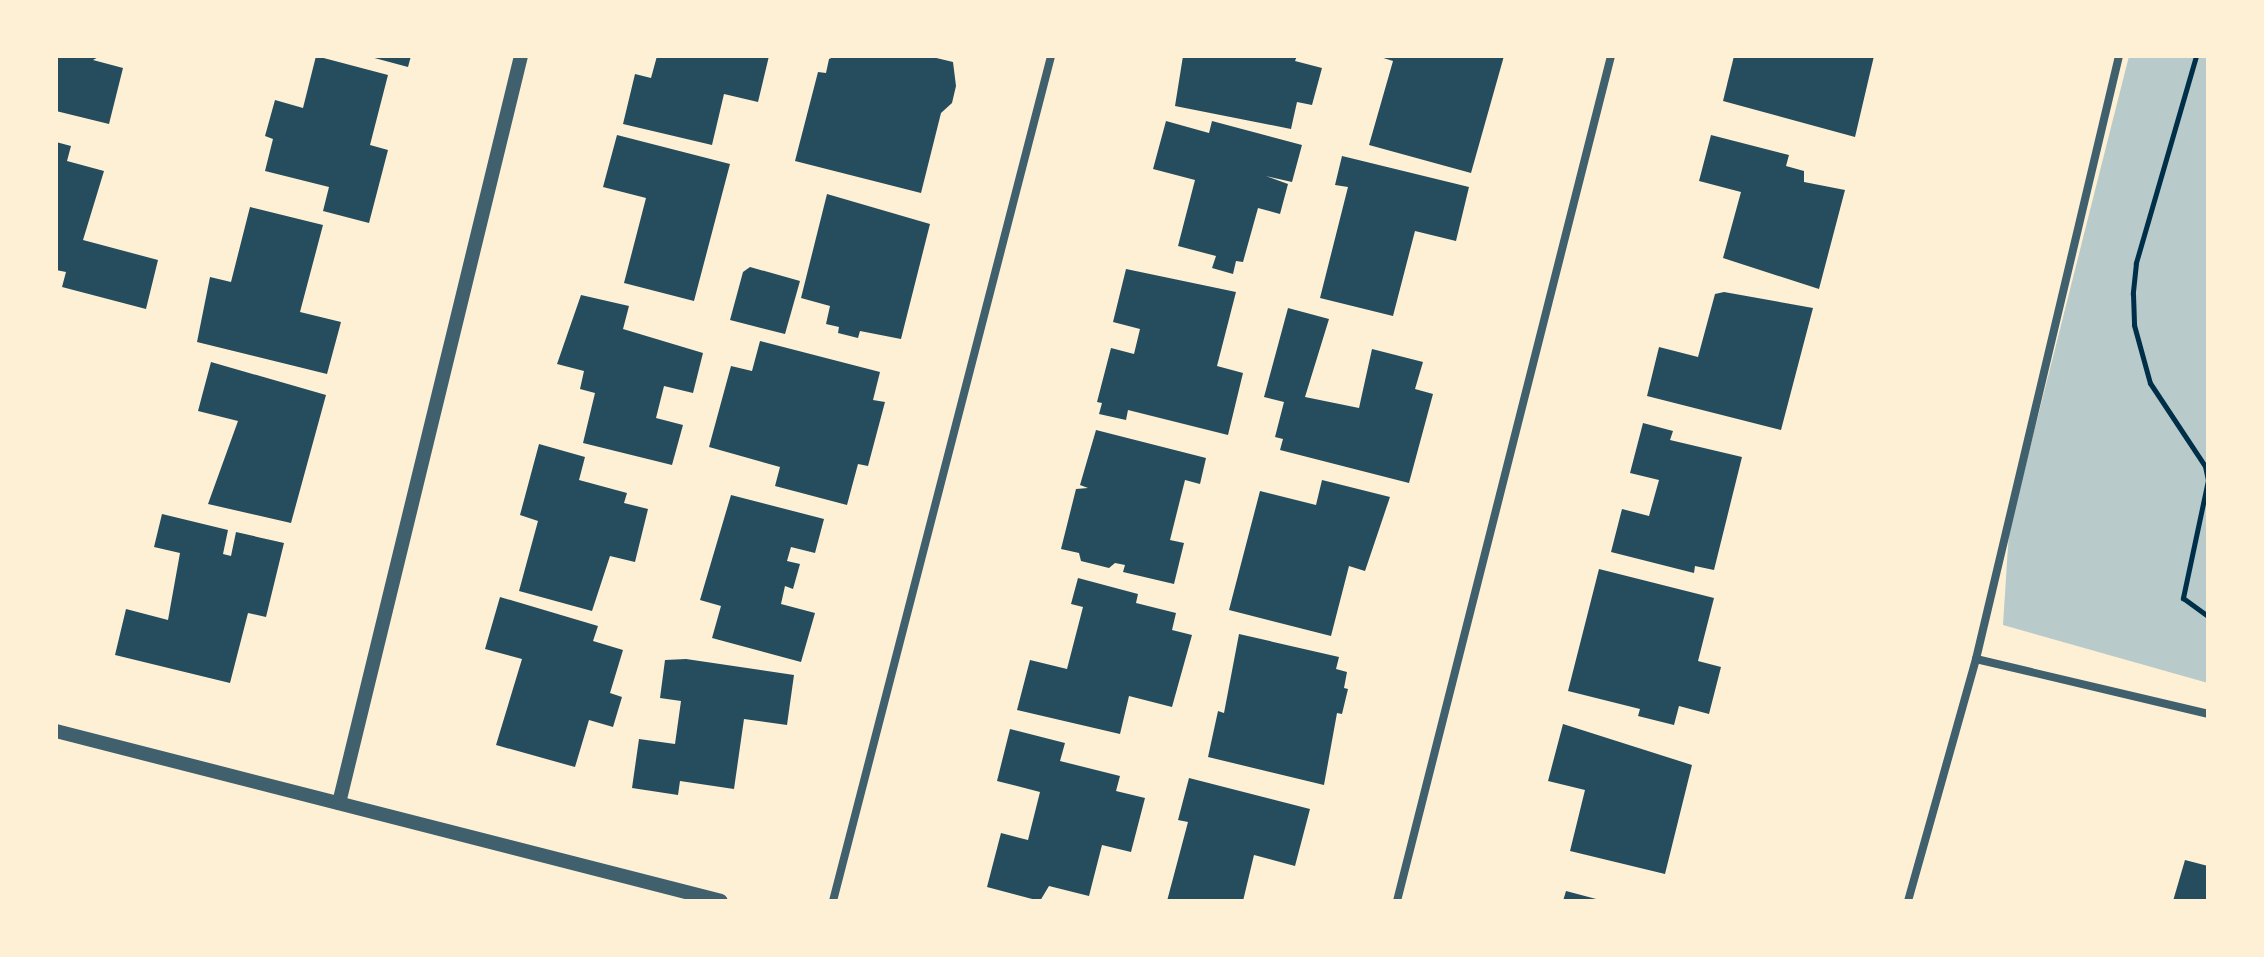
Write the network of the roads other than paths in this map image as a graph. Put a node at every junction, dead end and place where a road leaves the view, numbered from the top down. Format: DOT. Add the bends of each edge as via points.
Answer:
graph roads {
  1 [pos="521,56"];
  2 [pos="1051,56"];
  3 [pos="1611,56"];
  4 [pos="2119,56"];
  5 [pos="1976,659"];
  6 [pos="2208,714"];
  7 [pos="56,731"];
  8 [pos="339,803"];
  9 [pos="721,901"];
  10 [pos="833,901"];
  11 [pos="1397,901"];
  12 [pos="1908,901"];
  1 -- 8 [label="street"];
  2 -- 10 [label="street"];
  3 -- 11 [label="street"];
  4 -- 5 [label="street"];
  5 -- 6 [label="street"];
  5 -- 12 [label="street"];
  7 -- 8 [label="street"];
  8 -- 9 [label="street"];
}
